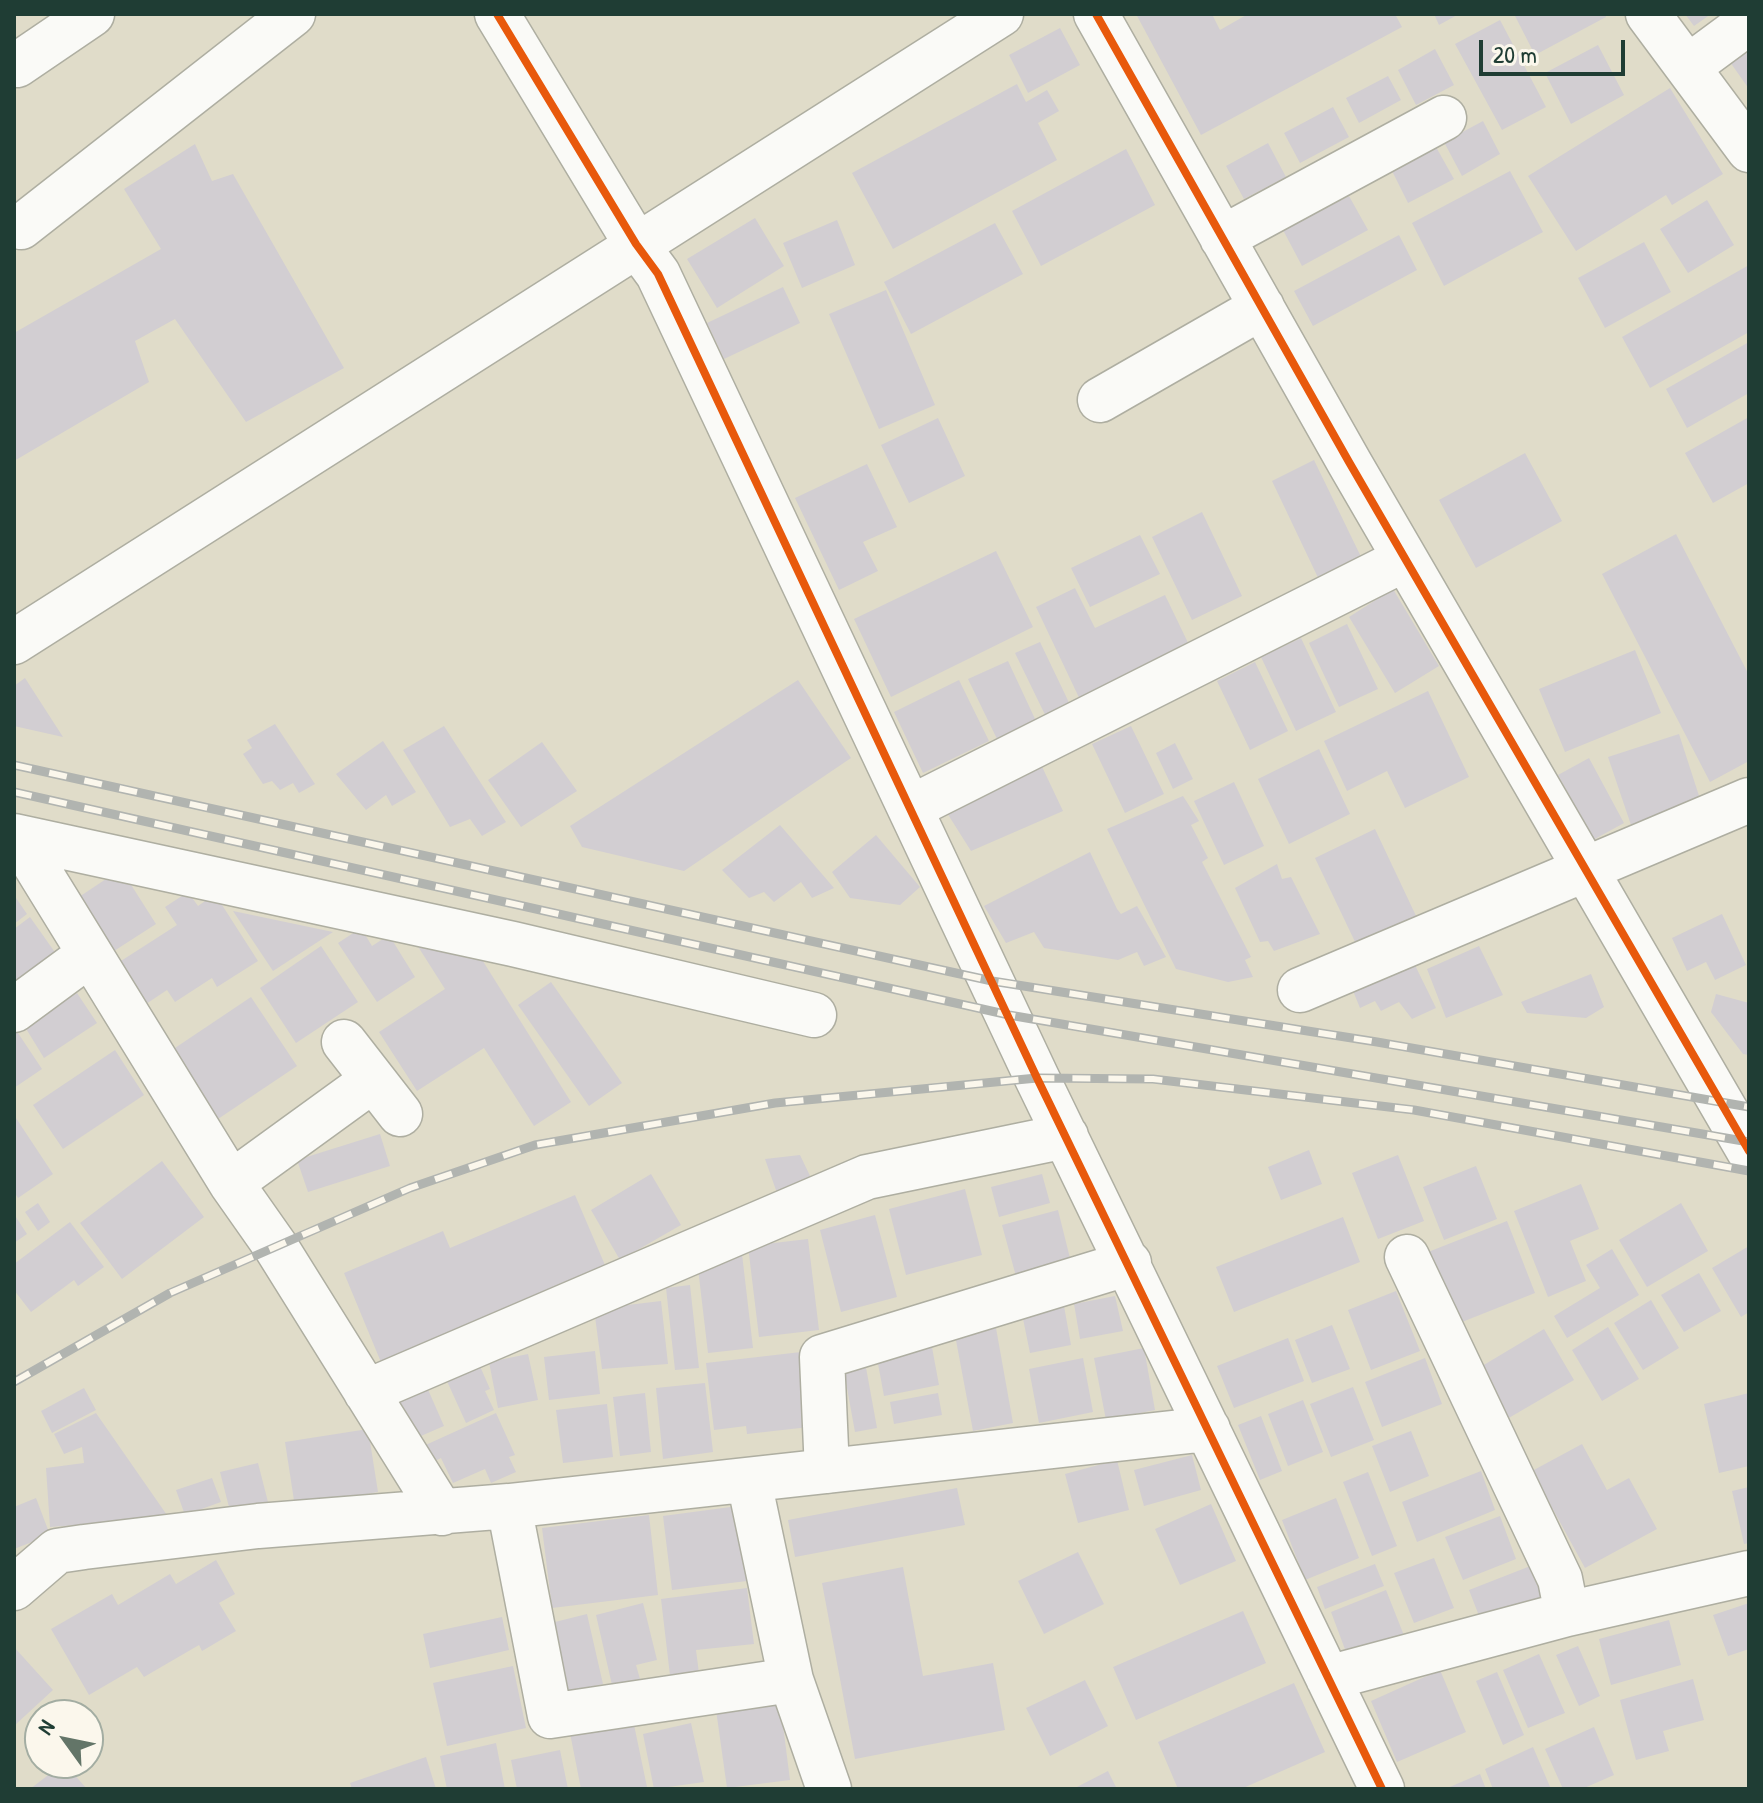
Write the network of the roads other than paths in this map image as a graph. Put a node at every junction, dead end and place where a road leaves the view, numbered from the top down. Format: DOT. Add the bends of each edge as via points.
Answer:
graph roads {
  1 [pos="92,14"];
  2 [pos="293,14"];
  3 [pos="497,14"];
  4 [pos="1001,14"];
  5 [pos="1096,14"];
  6 [pos="1648,14"];
  7 [pos="1749,22"];
  8 [pos="14,61"];
  9 [pos="1688,67"];
  10 [pos="1444,118"];
  11 [pos="1749,150"];
  12 [pos="14,225"];
  13 [pos="1222,238"];
  14 [pos="636,244"];
  15 [pos="1262,307"];
  16 [pos="1100,400"];
  17 [pos="1405,559"];
  18 [pos="14,642"];
  19 [pos="1749,800"];
  20 [pos="912,807"];
  21 [pos="15,837"];
  22 [pos="1586,870"];
  23 [pos="90,954"];
  24 [pos="1300,990"];
  25 [pos="14,1010"];
  26 [pos="814,1015"];
  27 [pos="344,1042"];
  28 [pos="373,1080"];
  29 [pos="400,1114"];
  30 [pos="1066,1136"];
  31 [pos="1749,1151"];
  32 [pos="231,1183"];
  33 [pos="1407,1257"];
  34 [pos="1129,1263"];
  35 [pos="366,1392"];
  36 [pos="1208,1429"];
  37 [pos="827,1471"];
  38 [pos="749,1481"];
  39 [pos="509,1506"];
  40 [pos="442,1513"];
  41 [pos="1749,1573"];
  42 [pos="14,1588"];
  43 [pos="1567,1614"];
  44 [pos="1328,1678"];
  45 [pos="791,1680"];
  46 [pos="829,1789"];
  47 [pos="1382,1789"];
  1 -- 8 [label="street" via="17,65"];
  2 -- 12 [label="street" via="21,227"];
  3 -- 14 [label="street"];
  4 -- 14 [label="street"];
  5 -- 13 [label="street"];
  6 -- 9 [label="street"];
  7 -- 9 [label="street"];
  9 -- 11 [label="street"];
  10 -- 13 [label="street"];
  13 -- 15 [label="street"];
  14 -- 18 [label="street"];
  14 -- 20 [label="street" via="658,274"];
  15 -- 16 [label="street"];
  15 -- 17 [label="street"];
  17 -- 20 [label="street"];
  17 -- 22 [label="street"];
  19 -- 22 [label="street"];
  20 -- 30 [label="street"];
  21 -- 23 [label="street"];
  21 -- 26 [label="street"];
  22 -- 24 [label="street"];
  22 -- 31 [label="street"];
  23 -- 25 [label="street"];
  23 -- 32 [label="street"];
  27 -- 28 [label="street"];
  28 -- 29 [label="street"];
  28 -- 32 [label="street"];
  30 -- 34 [label="street"];
  30 -- 35 [label="street" via="867,1177"];
  32 -- 35 [label="street"];
  33 -- 43 [label="street" via="1560,1579"];
  34 -- 36 [label="street"];
  34 -- 37 [label="street" via="822,1357"];
  35 -- 40 [label="street"];
  36 -- 37 [label="street"];
  36 -- 44 [label="street"];
  37 -- 38 [label="street"];
  38 -- 39 [label="street"];
  38 -- 45 [label="street"];
  39 -- 40 [label="street"];
  39 -- 45 [label="street" via="550,1716"];
  40 -- 42 [label="street" via="258,1526 57,1551"];
  41 -- 43 [label="street"];
  43 -- 44 [label="street"];
  44 -- 47 [label="street"];
  45 -- 46 [label="street"];
}
